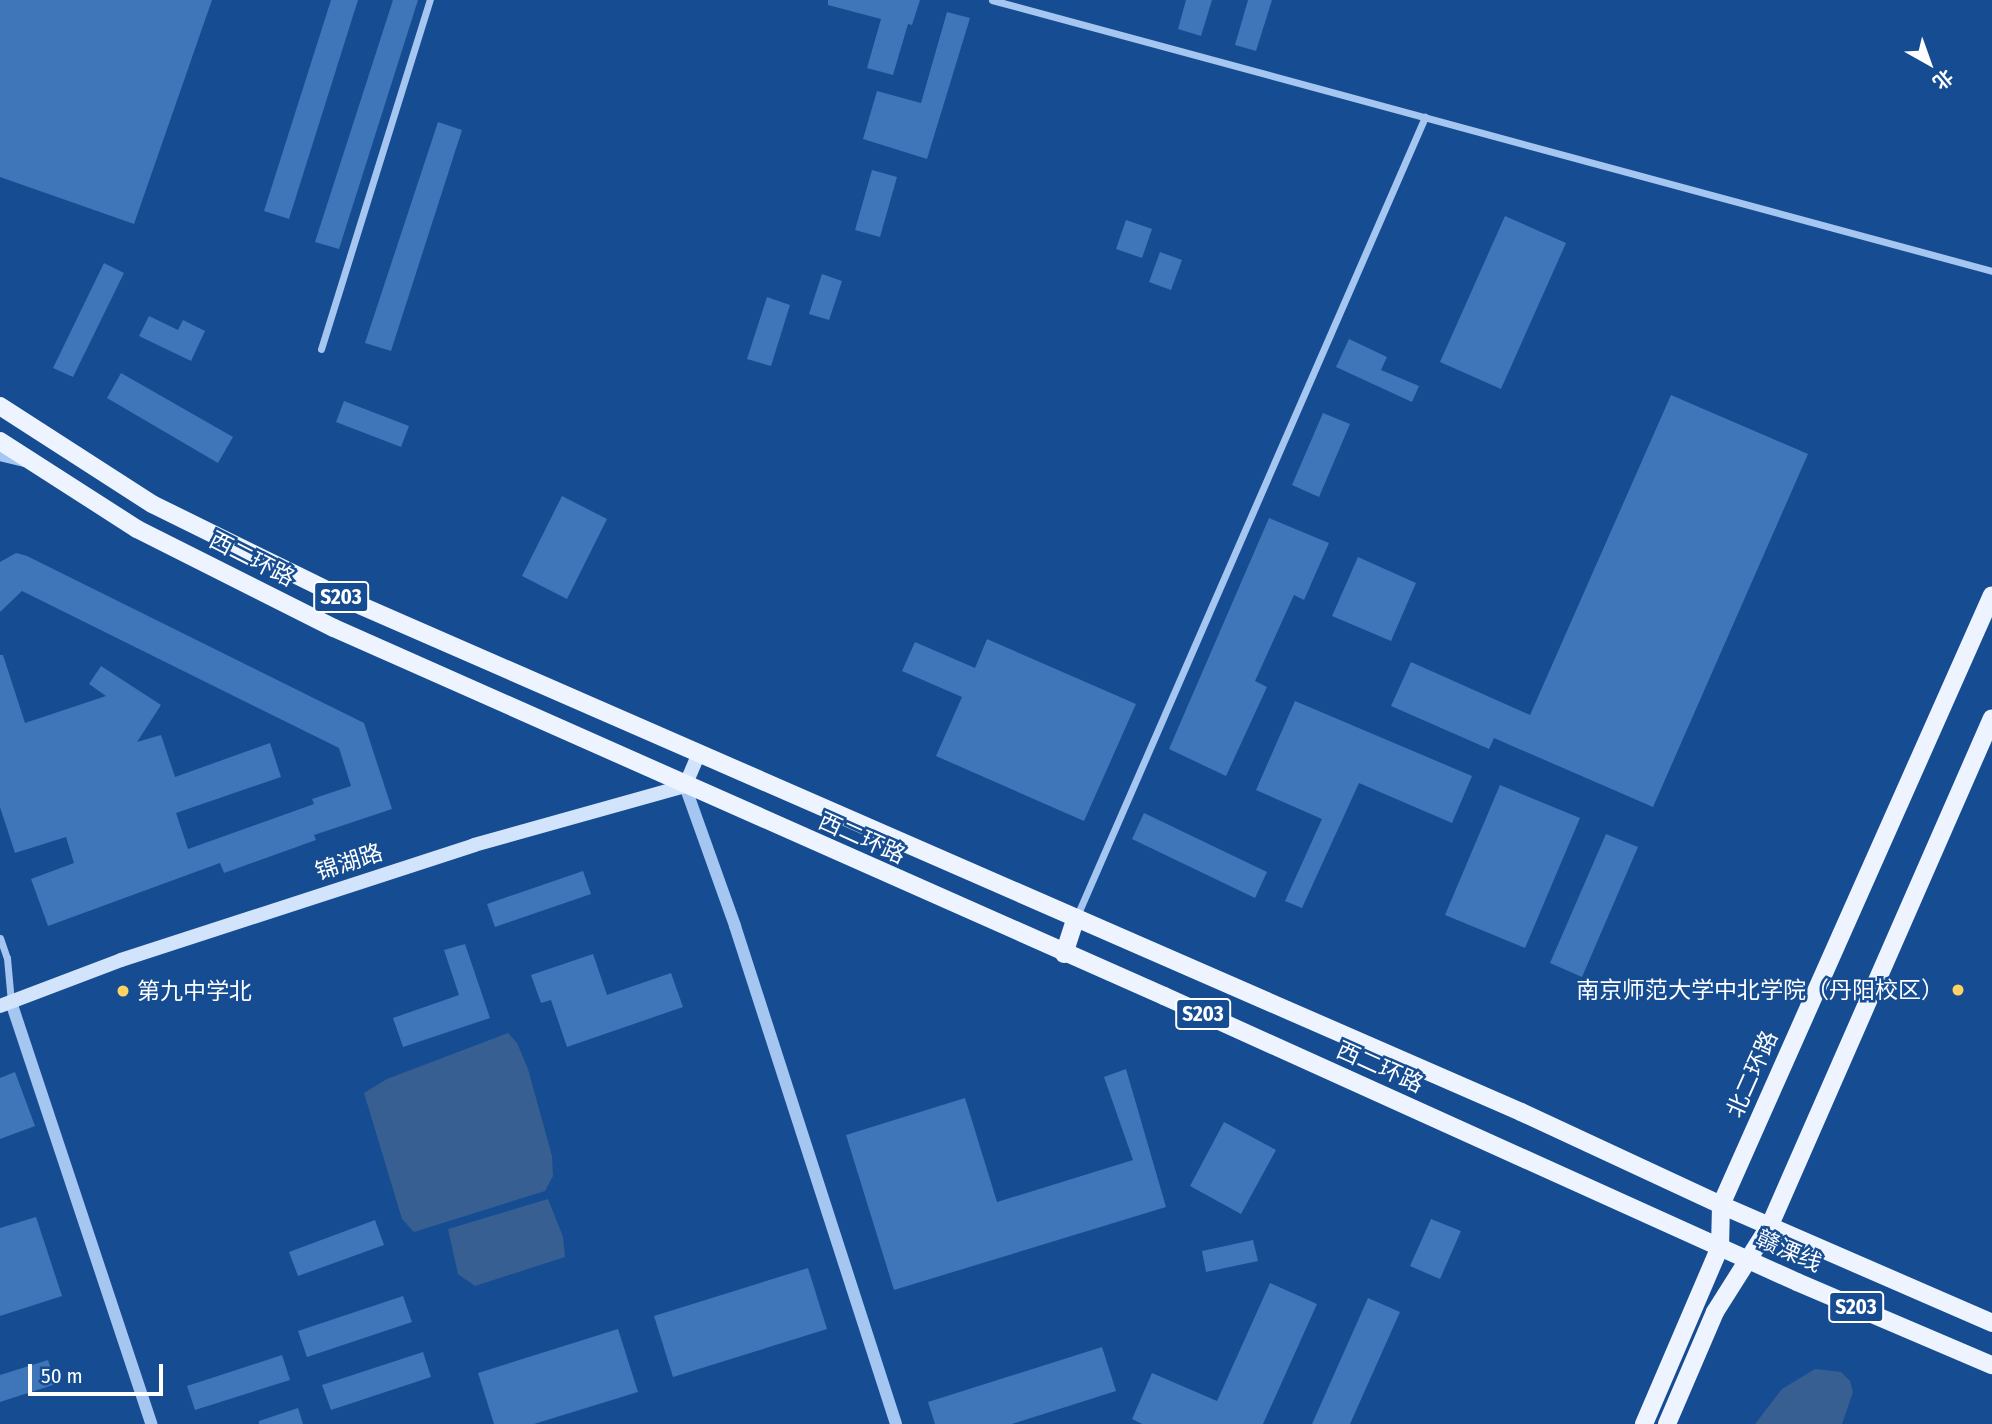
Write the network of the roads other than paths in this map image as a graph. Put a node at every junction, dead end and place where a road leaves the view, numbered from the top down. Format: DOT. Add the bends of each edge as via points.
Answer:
graph roads {
  1 [pos="430,0"];
  2 [pos="992,0"];
  3 [pos="1425,117"];
  4 [pos="1992,271"];
  5 [pos="321,349"];
  6 [pos="0,407"];
  7 [pos="52,439"];
  8 [pos="0,441"];
  9 [pos="0,455"];
  10 [pos="35,463"];
  11 [pos="1992,595"];
  12 [pos="1992,718"];
  13 [pos="698,755"];
  14 [pos="685,786"];
  15 [pos="1076,918"];
  16 [pos="0,938"];
  17 [pos="1064,954"];
  18 [pos="6,1004"];
  19 [pos="1721,1205"];
  20 [pos="1770,1225"];
  21 [pos="1720,1247"];
  22 [pos="1748,1260"];
  23 [pos="1992,1323"];
  24 [pos="1992,1365"];
  25 [pos="151,1424"];
  26 [pos="896,1424"];
  27 [pos="1644,1424"];
  28 [pos="1667,1424"];
  1 -- 5 [label="street"];
  2 -- 3 [label="street"];
  3 -- 4 [label="street"];
  3 -- 15 [label="street"];
  6 -- 7 [label="main road, 西二环路 / S203"];
  7 -- 10 [label="main road"];
  7 -- 13 [label="main road, 西二环路 / S203" via="152,504 318,586"];
  8 -- 10 [label="main road, 西二环路 / S203"];
  9 -- 10 [label="street"];
  10 -- 14 [label="main road, 西二环路 / S203" via="137,529 334,628"];
  11 -- 19 [label="main road, 北二环路"];
  12 -- 20 [label="main road"];
  13 -- 14 [label="main road"];
  13 -- 15 [label="main road, 西二环路 / S203"];
  14 -- 17 [label="main road, 西二环路 / S203"];
  14 -- 18 [label="main road, 锦湖路" via="461,849 121,960"];
  14 -- 26 [label="street"];
  15 -- 17 [label="main road"];
  15 -- 19 [label="main road, 西二环路 / S203" via="1521,1112"];
  16 -- 18 [label="street" via="6,958"];
  17 -- 21 [label="main road, 西二环路 / S203"];
  18 -- 25 [label="street"];
  19 -- 20 [label="main road, 赣溧线 / S203"];
  19 -- 21 [label="main road, 北二环路"];
  20 -- 22 [label="main road"];
  20 -- 23 [label="main road, 赣溧线 / S203"];
  21 -- 22 [label="main road, 赣溧线 / S203"];
  21 -- 27 [label="main road, 北二环路"];
  22 -- 24 [label="main road, 赣溧线 / S203"];
  22 -- 28 [label="main road" via="1715,1312"];
}
